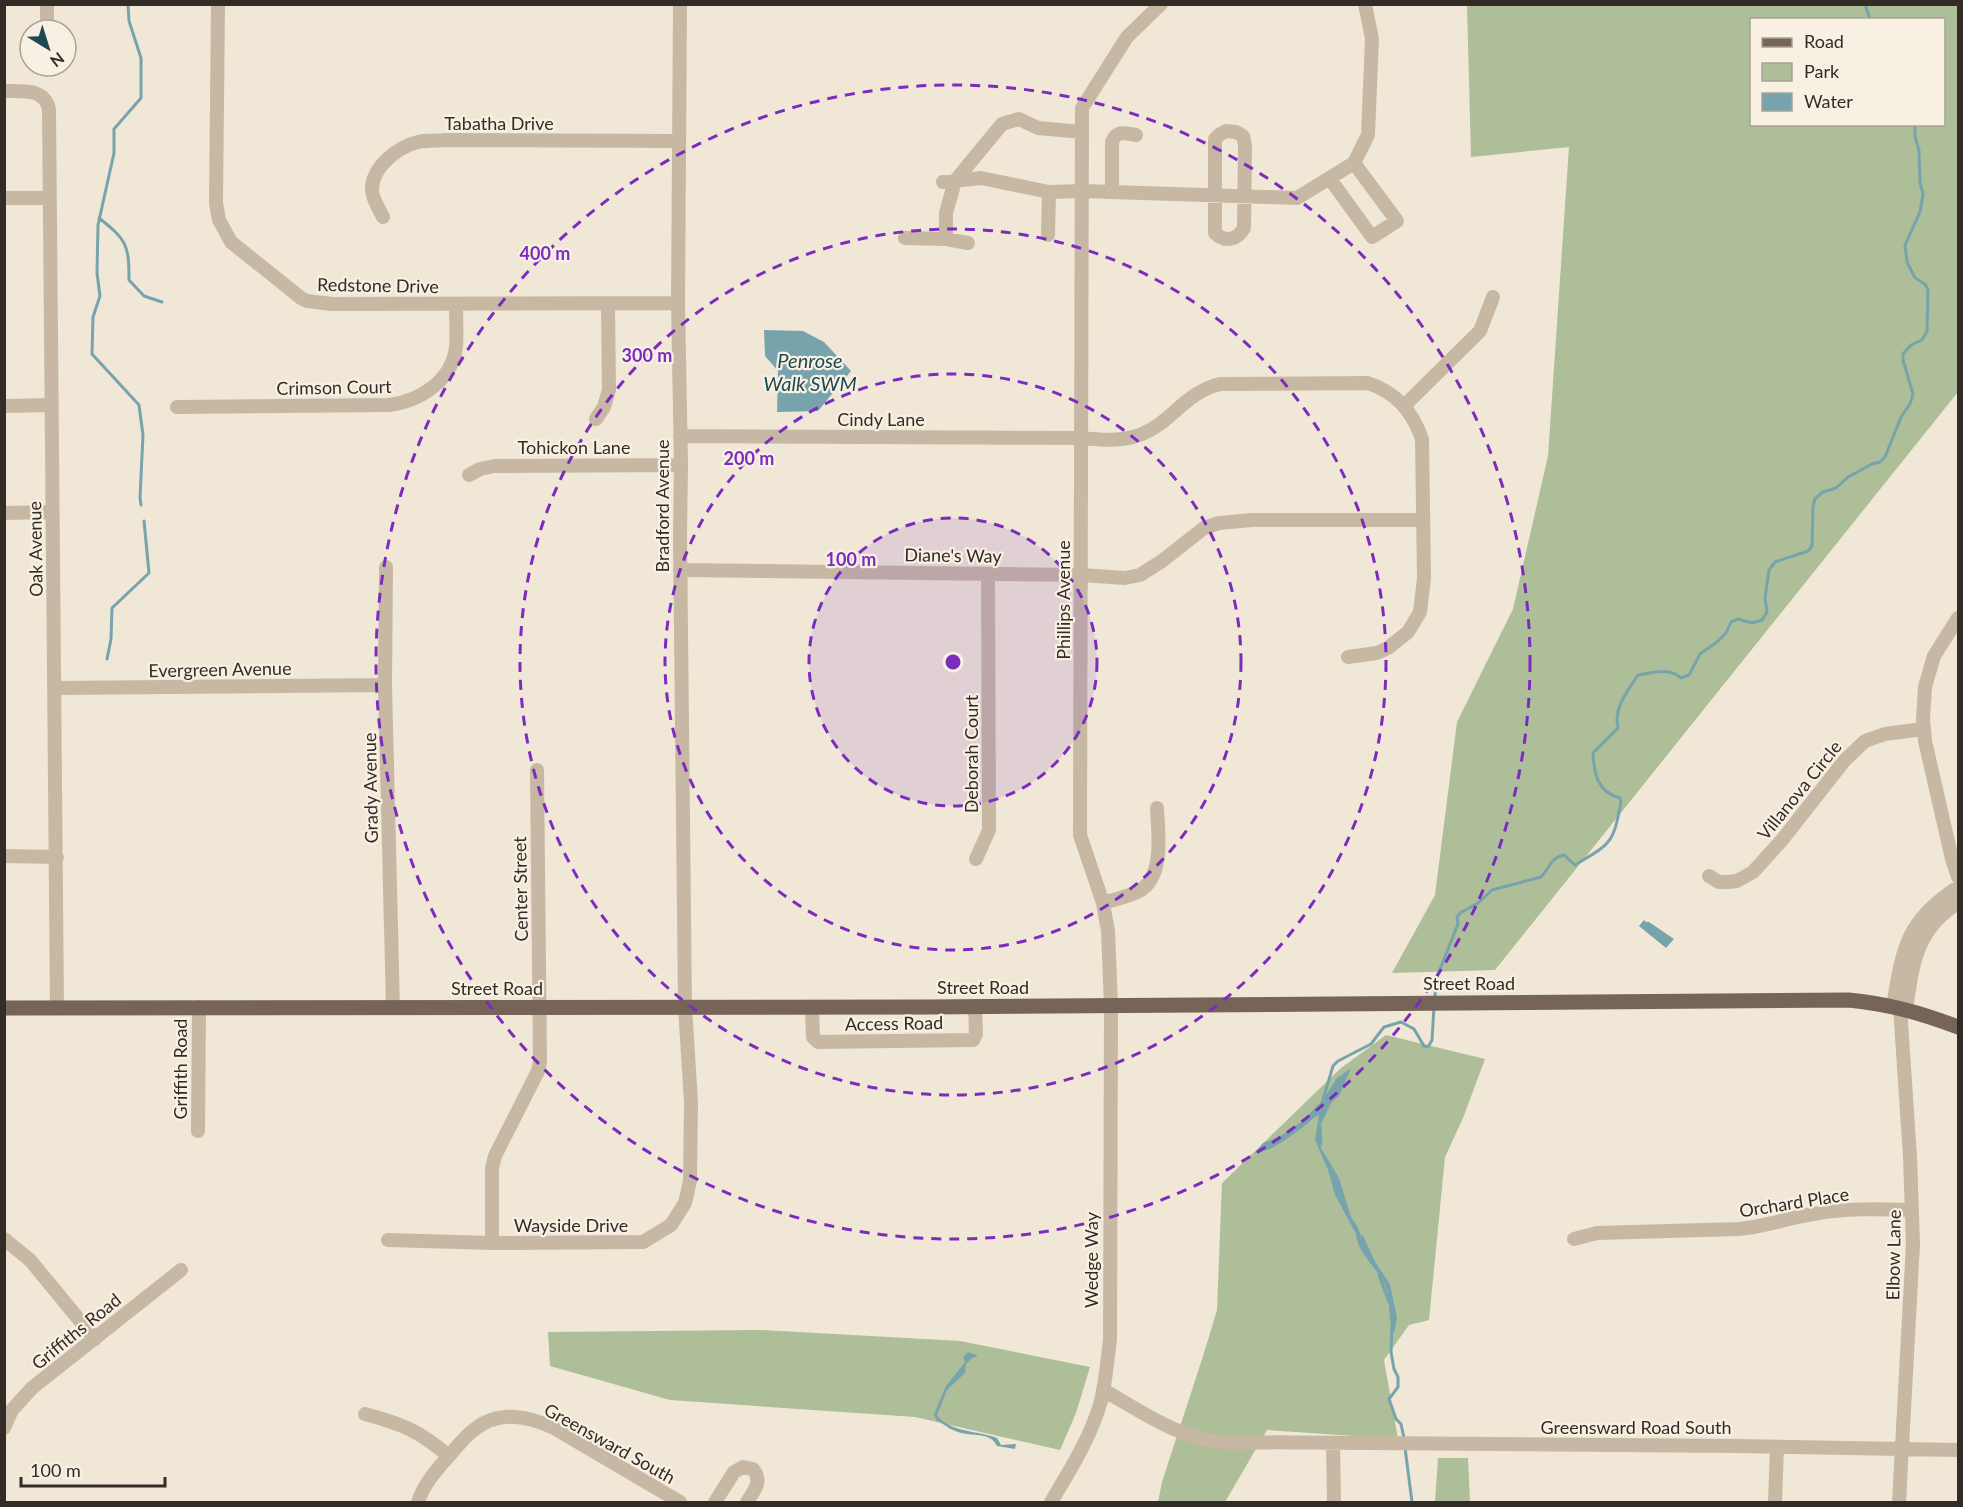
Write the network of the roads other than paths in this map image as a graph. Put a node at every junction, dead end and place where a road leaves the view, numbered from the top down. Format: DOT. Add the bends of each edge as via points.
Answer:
graph roads {
  1 [pos="218,4"];
  2 [pos="680,4"];
  3 [pos="1161,4"];
  4 [pos="1365,4"];
  5 [pos="4,91"];
  6 [pos="1082,132"];
  7 [pos="1136,135"];
  8 [pos="679,141"];
  9 [pos="1354,163"];
  10 [pos="1330,178"];
  11 [pos="949,182"];
  12 [pos="1082,191"];
  13 [pos="1049,192"];
  14 [pos="1112,192"];
  15 [pos="1214,195"];
  16 [pos="1243,196"];
  17 [pos="4,198"];
  18 [pos="49,198"];
  19 [pos="383,217"];
  20 [pos="1048,235"];
  21 [pos="905,238"];
  22 [pos="946,239"];
  23 [pos="968,243"];
  24 [pos="1493,297"];
  25 [pos="608,303"];
  26 [pos="678,303"];
  27 [pos="456,304"];
  28 [pos="52,405"];
  29 [pos="1405,405"];
  30 [pos="4,406"];
  31 [pos="177,407"];
  32 [pos="596,419"];
  33 [pos="680,436"];
  34 [pos="1081,438"];
  35 [pos="681,465"];
  36 [pos="469,475"];
  37 [pos="52,512"];
  38 [pos="4,513"];
  39 [pos="1423,520"];
  40 [pos="386,567"];
  41 [pos="680,570"];
  42 [pos="988,574"];
  43 [pos="1081,575"];
  44 [pos="1959,618"];
  45 [pos="1348,657"];
  46 [pos="385,685"];
  47 [pos="56,688"];
  48 [pos="1923,729"];
  49 [pos="537,770"];
  50 [pos="1157,808"];
  51 [pos="4,856"];
  52 [pos="57,857"];
  53 [pos="976,859"];
  54 [pos="1709,876"];
  55 [pos="1959,877"];
  56 [pos="1959,887"];
  57 [pos="1103,903"];
  58 [pos="1959,903"];
  59 [pos="975,1006"];
  60 [pos="1111,1006"];
  61 [pos="685,1007"];
  62 [pos="812,1007"];
  63 [pos="1900,1007"];
  64 [pos="4,1008"];
  65 [pos="57,1008"];
  66 [pos="199,1008"];
  67 [pos="393,1008"];
  68 [pos="539,1008"];
  69 [pos="1959,1027"];
  70 [pos="198,1131"];
  71 [pos="1912,1210"];
  72 [pos="4,1239"];
  73 [pos="1574,1239"];
  74 [pos="388,1240"];
  75 [pos="492,1242"];
  76 [pos="181,1270"];
  77 [pos="95,1339"];
  78 [pos="1103,1390"];
  79 [pos="365,1414"];
  80 [pos="4,1428"];
  81 [pos="1333,1443"];
  82 [pos="1777,1447"];
  83 [pos="1901,1449"];
  84 [pos="1959,1450"];
  85 [pos="449,1456"];
  86 [pos="418,1503"];
  87 [pos="680,1503"];
  88 [pos="715,1503"];
  89 [pos="747,1503"];
  90 [pos="1051,1503"];
  91 [pos="1334,1503"];
  92 [pos="1775,1503"];
  93 [pos="1899,1503"];
  1 -- 27 [label="street, Redstone Drive" via="216,203 219,220 231,242 307,301"];
  2 -- 8 [label="street, Bradford Avenue"];
  3 -- 6 [label="street, Phillips Avenue" via="1126,37 1112,57 1082,108"];
  4 -- 9 [label="street" via="1372,39 1368,135"];
  5 -- 18 [label="street, Oak Avenue" via="38,94 50,110"];
  6 -- 11 [label="street" via="1038,128 1019,119 1009,120"];
  6 -- 12 [label="street, Phillips Avenue"];
  7 -- 14 [label="street" via="1114,136"];
  8 -- 19 [label="street, Tabatha Drive" via="419,142 388,158 375,177 372,190"];
  8 -- 26 [label="street, Bradford Avenue"];
  9 -- 10 [label="street"];
  9 -- 10 [label="street" via="1396,221 1372,237"];
  10 -- 16 [label="street" via="1298,198"];
  11 -- 13 [label="street" via="981,178"];
  11 -- 22 [label="street"];
  12 -- 13 [label="street"];
  12 -- 14 [label="street"];
  12 -- 34 [label="street, Phillips Avenue"];
  13 -- 20 [label="street"];
  14 -- 15 [label="street"];
  15 -- 16 [label="street"];
  15 -- 16 [label="street" via="1215,233 1227,240 1240,235 1244,228"];
  15 -- 16 [label="street" via="1215,140 1226,131 1243,136"];
  17 -- 18 [label="street"];
  18 -- 28 [label="street, Oak Avenue"];
  21 -- 22 [label="street"];
  22 -- 23 [label="street"];
  24 -- 29 [label="street" via="1480,331"];
  25 -- 26 [label="street, Redstone Drive"];
  25 -- 27 [label="street, Redstone Drive"];
  25 -- 32 [label="street" via="609,390"];
  26 -- 33 [label="street, Bradford Avenue"];
  27 -- 31 [label="street, Crimson Court" via="456,345 450,365 425,394 410,402"];
  28 -- 30 [label="street"];
  28 -- 37 [label="street, Oak Avenue"];
  29 -- 34 [label="street, Cindy Lane" via="1368,383 1220,384 1196,393 1143,434 1112,440"];
  29 -- 39 [label="street" via="1422,439"];
  33 -- 34 [label="street, Cindy Lane"];
  33 -- 35 [label="street, Bradford Avenue"];
  34 -- 43 [label="street, Phillips Avenue"];
  35 -- 36 [label="street, Tohickon Lane" via="495,466"];
  35 -- 41 [label="street, Bradford Avenue"];
  37 -- 38 [label="street"];
  37 -- 47 [label="street, Oak Avenue"];
  39 -- 43 [label="street, Diane's Way" via="1220,522 1204,528 1140,575"];
  39 -- 45 [label="street" via="1424,578 1415,623 1388,648"];
  40 -- 46 [label="street, Grady Avenue"];
  41 -- 42 [label="street, Diane's Way"];
  41 -- 61 [label="street, Bradford Avenue"];
  42 -- 43 [label="street, Diane's Way"];
  42 -- 53 [label="street, Deborah Court" via="989,830"];
  43 -- 57 [label="street, Phillips Avenue" via="1080,836"];
  44 -- 48 [label="street" via="1939,646 1928,676"];
  46 -- 47 [label="street, Evergreen Avenue"];
  46 -- 67 [label="street, Grady Avenue"];
  47 -- 52 [label="street, Oak Avenue"];
  48 -- 54 [label="street, Villanova Circle" via="1865,741 1754,872 1728,882"];
  48 -- 55 [label="street"];
  49 -- 68 [label="street, Center Street"];
  50 -- 57 [label="street" via="1158,848 1151,878 1142,890"];
  51 -- 52 [label="street"];
  52 -- 65 [label="street, Oak Avenue"];
  56 -- 63 [label="street" via="1929,908 1911,933 1898,980"];
  57 -- 60 [label="street, Phillips Avenue"];
  58 -- 63 [label="street" via="1927,929"];
  59 -- 60 [label="main road, Street Road"];
  59 -- 62 [label="main road, Street Road"];
  59 -- 62 [label="street, Access Road" via="973,1040 818,1042 813,1037"];
  60 -- 63 [label="main road, Street Road" via="1840,1000"];
  60 -- 78 [label="street, Wedge Way" via="1110,1340"];
  61 -- 62 [label="main road, Street Road"];
  61 -- 68 [label="main road, Street Road"];
  61 -- 75 [label="street, Wayside Drive" via="691,1101 690,1181 685,1203 674,1220 643,1242"];
  63 -- 69 [label="main road, Street Road"];
  63 -- 71 [label="street, Elbow Lane"];
  64 -- 65 [label="main road, Street Road"];
  65 -- 66 [label="main road, Street Road"];
  66 -- 67 [label="main road, Street Road"];
  66 -- 70 [label="street, Griffith Road"];
  67 -- 68 [label="main road, Street Road"];
  68 -- 75 [label="street, Center Street" via="538,1071 493,1161"];
  71 -- 73 [label="street, Orchard Place" via="1845,1210 1748,1228 1597,1233"];
  71 -- 83 [label="street, Elbow Lane"];
  72 -- 77 [label="street" via="30,1260"];
  74 -- 75 [label="street, Wayside Drive"];
  76 -- 77 [label="street, Griffiths Road"];
  77 -- 80 [label="street, Griffiths Road" via="32,1388 12,1410"];
  78 -- 81 [label="street, Greensward Road South" via="1200,1439"];
  78 -- 90 [label="street, Wedge Way" via="1085,1442"];
  79 -- 85 [label="street" via="417,1431"];
  81 -- 82 [label="street, Greensward Road South"];
  81 -- 91 [label="street"];
  82 -- 83 [label="street, Greensward Road South"];
  82 -- 92 [label="street"];
  83 -- 84 [label="street, Greensward Road South"];
  83 -- 93 [label="street, Elbow Lane"];
  85 -- 86 [label="street, Greensward South" via="428,1481"];
  85 -- 87 [label="street, Greensward South" via="482,1424 519,1416 543,1422"];
  88 -- 89 [label="street" via="734,1472 743,1467 753,1469 758,1479"];
}
